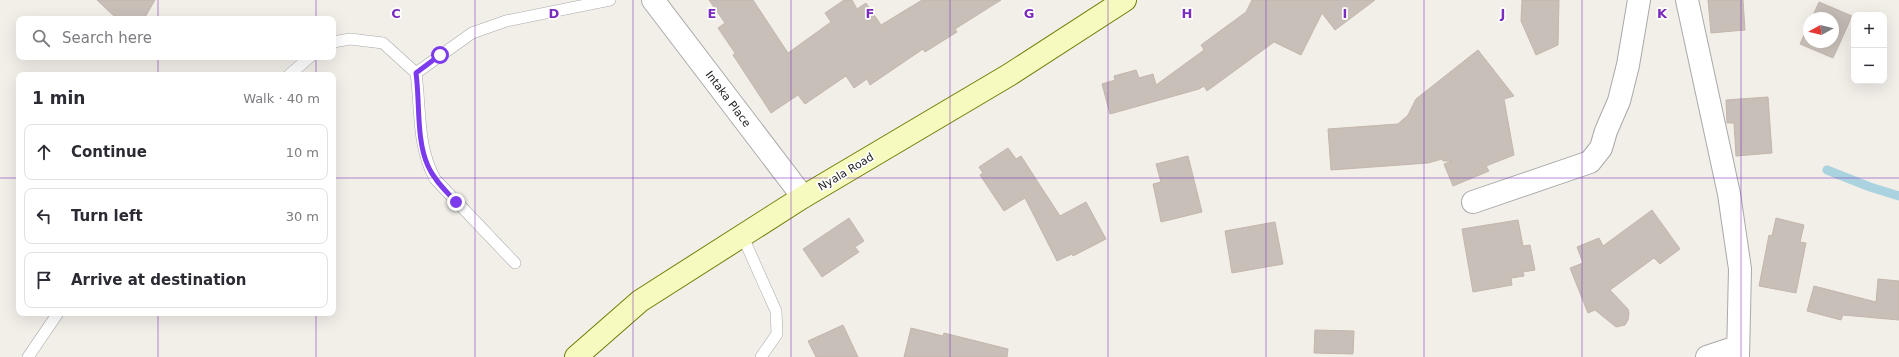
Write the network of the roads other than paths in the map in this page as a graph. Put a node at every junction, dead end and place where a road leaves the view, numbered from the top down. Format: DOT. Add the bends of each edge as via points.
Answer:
graph roads {
  1 [pos="610,0"];
  2 [pos="653,0"];
  3 [pos="1125,0"];
  4 [pos="1639,0"];
  5 [pos="1687,0"];
  6 [pos="336,41"];
  7 [pos="307,60"];
  8 [pos="293,72"];
  9 [pos="416,73"];
  10 [pos="804,197"];
  11 [pos="1473,202"];
  12 [pos="742,235"];
  13 [pos="514,264"];
  14 [pos="56,316"];
  15 [pos="1737,352"];
  16 [pos="28,357"];
  17 [pos="576,357"];
  18 [pos="762,357"];
  19 [pos="1707,357"];
  1 -- 9 [label="lane" via="506,21 472,32"];
  2 -- 10 [label="street, Intaka Place"];
  3 -- 10 [label="street, Nyala Road" via="1009,75"];
  4 -- 11 [label="street" via="1628,66 1619,101 1601,148 1590,162"];
  5 -- 15 [label="street" via="1729,194 1740,269"];
  6 -- 9 [label="lane" via="350,39 383,43"];
  7 -- 8 [label="lane"];
  9 -- 13 [label="lane" via="420,130 427,164 435,179"];
  10 -- 12 [label="street, Nyala Road"];
  12 -- 17 [label="street, Nyala Road" via="640,301"];
  12 -- 18 [label="lane" via="776,311 777,334"];
  14 -- 16 [label="lane"];
  15 -- 19 [label="street"];
}
